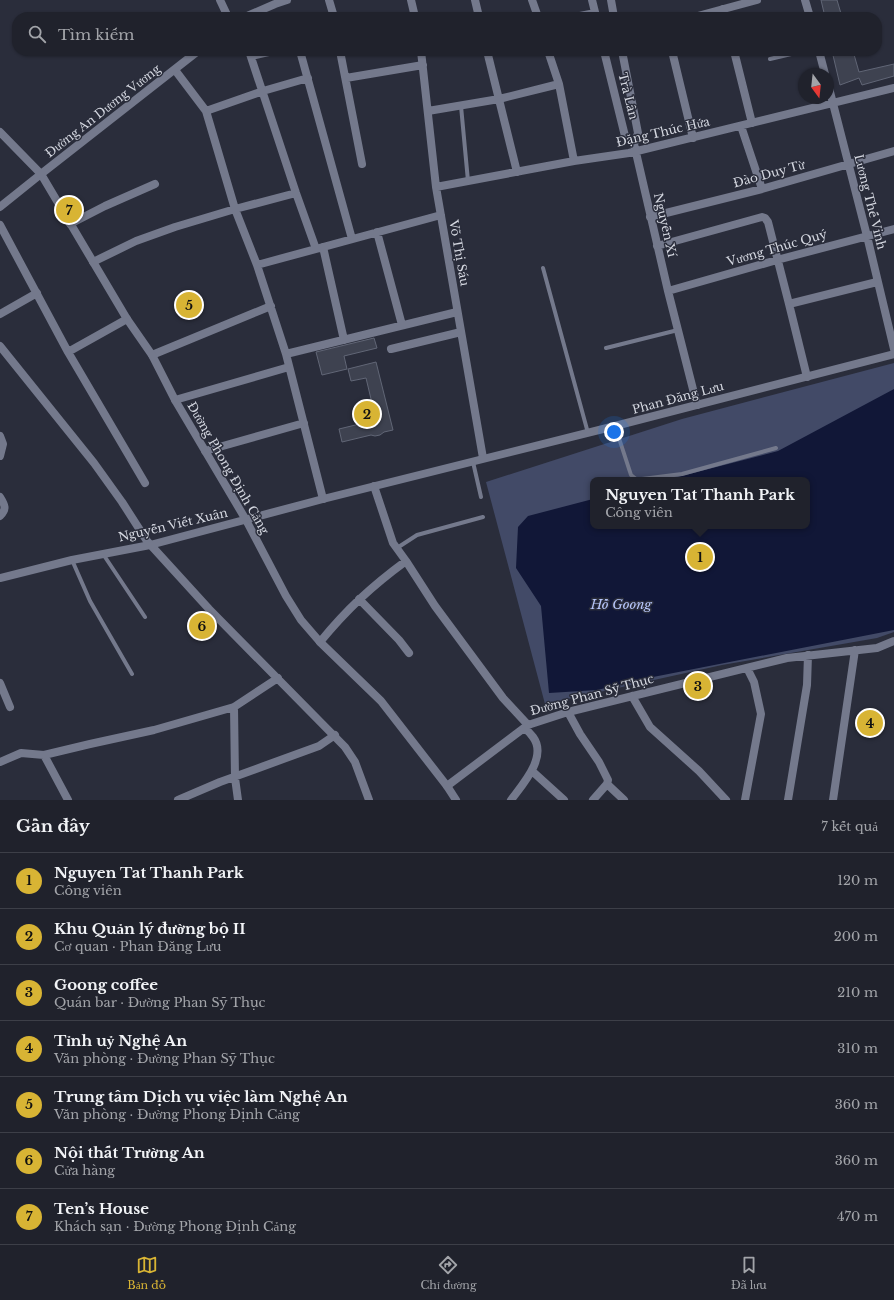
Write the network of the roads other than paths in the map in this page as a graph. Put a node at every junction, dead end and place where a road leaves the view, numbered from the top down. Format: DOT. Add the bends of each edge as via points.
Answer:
graph roads {
  1 [pos="220,0"];
  2 [pos="286,0"];
  3 [pos="329,0"];
  4 [pos="411,0"];
  5 [pos="475,0"];
  6 [pos="532,0"];
  7 [pos="592,0"];
  8 [pos="611,0"];
  9 [pos="757,0"];
  10 [pos="805,0"];
  11 [pos="274,2"];
  12 [pos="226,12"];
  13 [pos="255,12"];
  14 [pos="333,12"];
  15 [pos="414,12"];
  16 [pos="478,12"];
  17 [pos="536,12"];
  18 [pos="595,12"];
  19 [pos="613,12"];
  20 [pos="727,12"];
  21 [pos="809,12"];
  22 [pos="192,56"];
  23 [pos="251,56"];
  24 [pos="301,56"];
  25 [pos="341,56"];
  26 [pos="422,56"];
  27 [pos="488,56"];
  28 [pos="550,56"];
  29 [pos="605,56"];
  30 [pos="623,56"];
  31 [pos="673,56"];
  32 [pos="735,56"];
  33 [pos="783,56"];
  34 [pos="820,56"];
  35 [pos="770,59"];
  36 [pos="423,65"];
  37 [pos="823,68"];
  38 [pos="175,70"];
  39 [pos="308,78"];
  40 [pos="346,78"];
  41 [pos="559,84"];
  42 [pos="894,88"];
  43 [pos="262,92"];
  44 [pos="499,99"];
  45 [pos="833,104"];
  46 [pos="834,104"];
  47 [pos="461,105"];
  48 [pos="206,111"];
  49 [pos="428,111"];
  50 [pos="752,123"];
  51 [pos="741,126"];
  52 [pos="0,132"];
  53 [pos="693,138"];
  54 [pos="635,148"];
  55 [pos="894,152"];
  56 [pos="574,161"];
  57 [pos="362,164"];
  58 [pos="849,164"];
  59 [pos="516,172"];
  60 [pos="41,174"];
  61 [pos="468,181"];
  62 [pos="154,184"];
  63 [pos="436,187"];
  64 [pos="762,189"];
  65 [pos="296,193"];
  66 [pos="0,207"];
  67 [pos="235,209"];
  68 [pos="441,215"];
  69 [pos="650,217"];
  70 [pos="70,224"];
  71 [pos="0,225"];
  72 [pos="894,229"];
  73 [pos="377,232"];
  74 [pos="867,236"];
  75 [pos="352,239"];
  76 [pos="657,246"];
  77 [pos="320,248"];
  78 [pos="777,260"];
  79 [pos="94,262"];
  80 [pos="257,265"];
  81 [pos="543,268"];
  82 [pos="877,282"];
  83 [pos="668,291"];
  84 [pos="37,292"];
  85 [pos="789,304"];
  86 [pos="271,306"];
  87 [pos="457,312"];
  88 [pos="0,314"];
  89 [pos="127,319"];
  90 [pos="402,325"];
  91 [pos="678,330"];
  92 [pos="461,332"];
  93 [pos="344,340"];
  94 [pos="0,346"];
  95 [pos="606,348"];
  96 [pos="391,349"];
  97 [pos="894,349"];
  98 [pos="68,352"];
  99 [pos="286,354"];
  100 [pos="894,354"];
  101 [pos="152,355"];
  102 [pos="289,367"];
  103 [pos="807,377"];
  104 [pos="175,400"];
  105 [pos="697,405"];
  106 [pos="304,423"];
  107 [pos="615,426"];
  108 [pos="588,433"];
  109 [pos="0,436"];
  110 [pos="776,448"];
  111 [pos="205,451"];
  112 [pos="0,456"];
  113 [pos="484,458"];
  114 [pos="473,462"];
  115 [pos="634,477"];
  116 [pos="658,477"];
  117 [pos="145,483"];
  118 [pos="374,486"];
  119 [pos="481,497"];
  120 [pos="0,498"];
  121 [pos="323,499"];
  122 [pos="0,516"];
  123 [pos="483,517"];
  124 [pos="246,520"];
  125 [pos="150,545"];
  126 [pos="396,548"];
  127 [pos="103,554"];
  128 [pos="72,560"];
  129 [pos="406,561"];
  130 [pos="0,578"];
  131 [pos="359,599"];
  132 [pos="145,617"];
  133 [pos="894,641"];
  134 [pos="320,642"];
  135 [pos="855,650"];
  136 [pos="409,653"];
  137 [pos="808,656"];
  138 [pos="747,668"];
  139 [pos="132,674"];
  140 [pos="278,678"];
  141 [pos="0,683"];
  142 [pos="632,696"];
  143 [pos="10,707"];
  144 [pos="234,707"];
  145 [pos="568,712"];
  146 [pos="526,726"];
  147 [pos="335,735"];
  148 [pos="44,755"];
  149 [pos="0,762"];
  150 [pos="532,771"];
  151 [pos="235,778"];
  152 [pos="607,784"];
  153 [pos="447,786"];
  154 [pos="68,800"];
  155 [pos="178,800"];
  156 [pos="238,800"];
  157 [pos="369,800"];
  158 [pos="456,800"];
  159 [pos="511,800"];
  160 [pos="564,800"];
  161 [pos="593,800"];
  162 [pos="624,800"];
  163 [pos="726,800"];
  164 [pos="746,800"];
  165 [pos="788,800"];
  166 [pos="791,800"];
  167 [pos="832,800"];
  1 -- 12 [label="street"];
  2 -- 11 [label="street"];
  3 -- 14 [label="street"];
  4 -- 15 [label="street"];
  5 -- 16 [label="street"];
  6 -- 17 [label="street"];
  7 -- 18 [label="street"];
  8 -- 19 [label="street"];
  9 -- 20 [label="street"];
  10 -- 21 [label="street"];
  11 -- 13 [label="street"];
  22 -- 38 [label="street, Đường An Dương Vương"];
  23 -- 43 [label="street"];
  24 -- 39 [label="street"];
  25 -- 40 [label="street"];
  26 -- 36 [label="street, Võ Thị Sáu"];
  27 -- 44 [label="street"];
  28 -- 41 [label="street"];
  29 -- 54 [label="street, Trà Lân" via="625,136"];
  30 -- 54 [label="street, Nguyễn Xí" via="638,133"];
  31 -- 53 [label="street"];
  32 -- 50 [label="street"];
  33 -- 35 [label="lane"];
  34 -- 37 [label="street"];
  36 -- 40 [label="street"];
  36 -- 49 [label="street, Võ Thị Sáu"];
  38 -- 48 [label="street"];
  38 -- 60 [label="street, Đường An Dương Vương"];
  39 -- 43 [label="street"];
  39 -- 75 [label="street"];
  40 -- 57 [label="street"];
  41 -- 44 [label="street"];
  41 -- 56 [label="street"];
  42 -- 46 [label="street, Đặng Thúc Hứa"];
  43 -- 48 [label="street"];
  43 -- 65 [label="street"];
  44 -- 47 [label="street"];
  44 -- 59 [label="street"];
  45 -- 50 [label="street, Đặng Thúc Hứa"];
  45 -- 58 [label="street, Lương Thế Vinh"];
  47 -- 49 [label="street"];
  47 -- 61 [label="lane"];
  48 -- 67 [label="street"];
  49 -- 63 [label="street, Võ Thị Sáu"];
  50 -- 51 [label="street, Đặng Thúc Hứa"];
  51 -- 53 [label="street, Đặng Thúc Hứa"];
  51 -- 64 [label="street"];
  52 -- 60 [label="street, Đường Phong Định Cảng"];
  53 -- 54 [label="street, Đặng Thúc Hứa"];
  54 -- 56 [label="street, Đặng Thúc Hứa"];
  54 -- 69 [label="street, Nguyễn Xí"];
  55 -- 58 [label="street, Đào Duy Từ"];
  56 -- 59 [label="street, Đặng Thúc Hứa"];
  58 -- 64 [label="street, Đào Duy Từ"];
  58 -- 74 [label="street, Lương Thế Vinh"];
  59 -- 61 [label="street, Đặng Thúc Hứa"];
  60 -- 66 [label="street, Đường An Dương Vương"];
  60 -- 70 [label="street, Đường Phong Định Cảng"];
  61 -- 63 [label="street, Đặng Thúc Hứa"];
  62 -- 70 [label="street"];
  63 -- 68 [label="street, Võ Thị Sáu"];
  64 -- 69 [label="street, Đào Duy Từ"];
  65 -- 67 [label="street"];
  65 -- 77 [label="street"];
  67 -- 79 [label="street" via="136,241"];
  67 -- 80 [label="street"];
  68 -- 73 [label="street"];
  68 -- 87 [label="street, Võ Thị Sáu"];
  69 -- 76 [label="street, Nguyễn Xí"];
  70 -- 79 [label="street, Đường Phong Định Cảng"];
  71 -- 84 [label="street"];
  72 -- 74 [label="street, Vương Thúc Quý"];
  73 -- 75 [label="street"];
  73 -- 90 [label="street"];
  74 -- 78 [label="street, Vương Thúc Quý"];
  74 -- 82 [label="street, Lương Thế Vinh"];
  75 -- 77 [label="street"];
  76 -- 78 [label="street" via="762,217 768,222"];
  76 -- 83 [label="street, Nguyễn Xí"];
  77 -- 80 [label="street"];
  77 -- 93 [label="street"];
  78 -- 83 [label="street, Vương Thúc Quý"];
  78 -- 85 [label="street"];
  79 -- 89 [label="street, Đường Phong Định Cảng"];
  80 -- 86 [label="street"];
  81 -- 108 [label="lane"];
  82 -- 85 [label="street"];
  82 -- 97 [label="street, Lương Thế Vinh"];
  83 -- 91 [label="street, Nguyễn Xí"];
  84 -- 88 [label="street"];
  84 -- 98 [label="street"];
  85 -- 103 [label="street"];
  86 -- 99 [label="street"];
  86 -- 101 [label="street"];
  87 -- 90 [label="street"];
  87 -- 92 [label="street, Võ Thị Sáu"];
  89 -- 98 [label="street"];
  89 -- 101 [label="street, Đường Phong Định Cảng"];
  90 -- 93 [label="street"];
  91 -- 95 [label="lane"];
  91 -- 105 [label="street, Nguyễn Xí"];
  92 -- 96 [label="street"];
  92 -- 113 [label="street, Võ Thị Sáu"];
  93 -- 99 [label="street"];
  94 -- 125 [label="street" via="94,463"];
  98 -- 117 [label="street"];
  99 -- 102 [label="street"];
  100 -- 103 [label="street, Phan Đăng Lưu"];
  101 -- 104 [label="street, Đường Phong Định Cảng"];
  102 -- 104 [label="street"];
  102 -- 106 [label="street"];
  103 -- 105 [label="street, Phan Đăng Lưu"];
  104 -- 111 [label="street, Đường Phong Định Cảng"];
  105 -- 107 [label="street, Phan Đăng Lưu"];
  106 -- 111 [label="street"];
  106 -- 121 [label="street"];
  107 -- 108 [label="street, Phan Đăng Lưu"];
  107 -- 115 [label="lane"];
  108 -- 113 [label="street, Phan Đăng Lưu"];
  109 -- 112 [label="street" via="3,444"];
  110 -- 116 [label="lane" via="682,474"];
  111 -- 124 [label="street, Đường Phong Định Cảng"];
  113 -- 114 [label="street, Phan Đăng Lưu"];
  114 -- 118 [label="street, Phan Đăng Lưu"];
  114 -- 119 [label="lane"];
  118 -- 121 [label="street, Nguyễn Viết Xuân"];
  118 -- 126 [label="street, Đường Phan Sỹ Thục"];
  120 -- 122 [label="street" via="5,508"];
  121 -- 124 [label="street, Nguyễn Viết Xuân"];
  123 -- 126 [label="lane" via="417,536"];
  124 -- 125 [label="street, Nguyễn Viết Xuân"];
  124 -- 134 [label="street, Đường Phong Định Cảng" via="286,596 301,620"];
  125 -- 127 [label="street, Nguyễn Viết Xuân"];
  125 -- 140 [label="street" via="208,609"];
  126 -- 129 [label="street, Đường Phan Sỹ Thục"];
  127 -- 128 [label="street, Nguyễn Viết Xuân"];
  127 -- 132 [label="lane"];
  128 -- 130 [label="street, Nguyễn Viết Xuân"];
  128 -- 139 [label="lane" via="90,601"];
  129 -- 131 [label="street"];
  129 -- 146 [label="street, Đường Phan Sỹ Thục" via="435,606"];
  131 -- 134 [label="street"];
  131 -- 136 [label="street"];
  133 -- 135 [label="street, Đường Phan Sỹ Thục" via="877,648"];
  134 -- 153 [label="street, Đường Phong Định Cảng" via="381,701"];
  135 -- 137 [label="street, Đường Phan Sỹ Thục"];
  135 -- 167 [label="street"];
  137 -- 138 [label="street, Đường Phan Sỹ Thục" via="786,658"];
  137 -- 165 [label="street" via="807,685"];
  138 -- 142 [label="street, Đường Phan Sỹ Thục"];
  138 -- 164 [label="street" via="754,682 761,721"];
  140 -- 144 [label="street"];
  140 -- 147 [label="street"];
  141 -- 143 [label="street"];
  142 -- 145 [label="street, Đường Phan Sỹ Thục"];
  142 -- 163 [label="street" via="650,727 699,771"];
  144 -- 148 [label="street" via="154,730"];
  144 -- 151 [label="street"];
  145 -- 146 [label="street, Đường Phan Sỹ Thục"];
  145 -- 152 [label="street" via="603,770 608,780"];
  146 -- 150 [label="street" via="537,748"];
  146 -- 153 [label="street"];
  147 -- 151 [label="street" via="319,746"];
  147 -- 157 [label="street" via="355,762"];
  148 -- 149 [label="street" via="21,752"];
  148 -- 154 [label="street"];
  150 -- 159 [label="street"];
  150 -- 160 [label="street"];
  151 -- 155 [label="street"];
  151 -- 156 [label="street"];
  152 -- 161 [label="street"];
  152 -- 162 [label="street"];
  153 -- 158 [label="street, Đường Phong Định Cảng"];
  165 -- 166 [label="street"];
}
